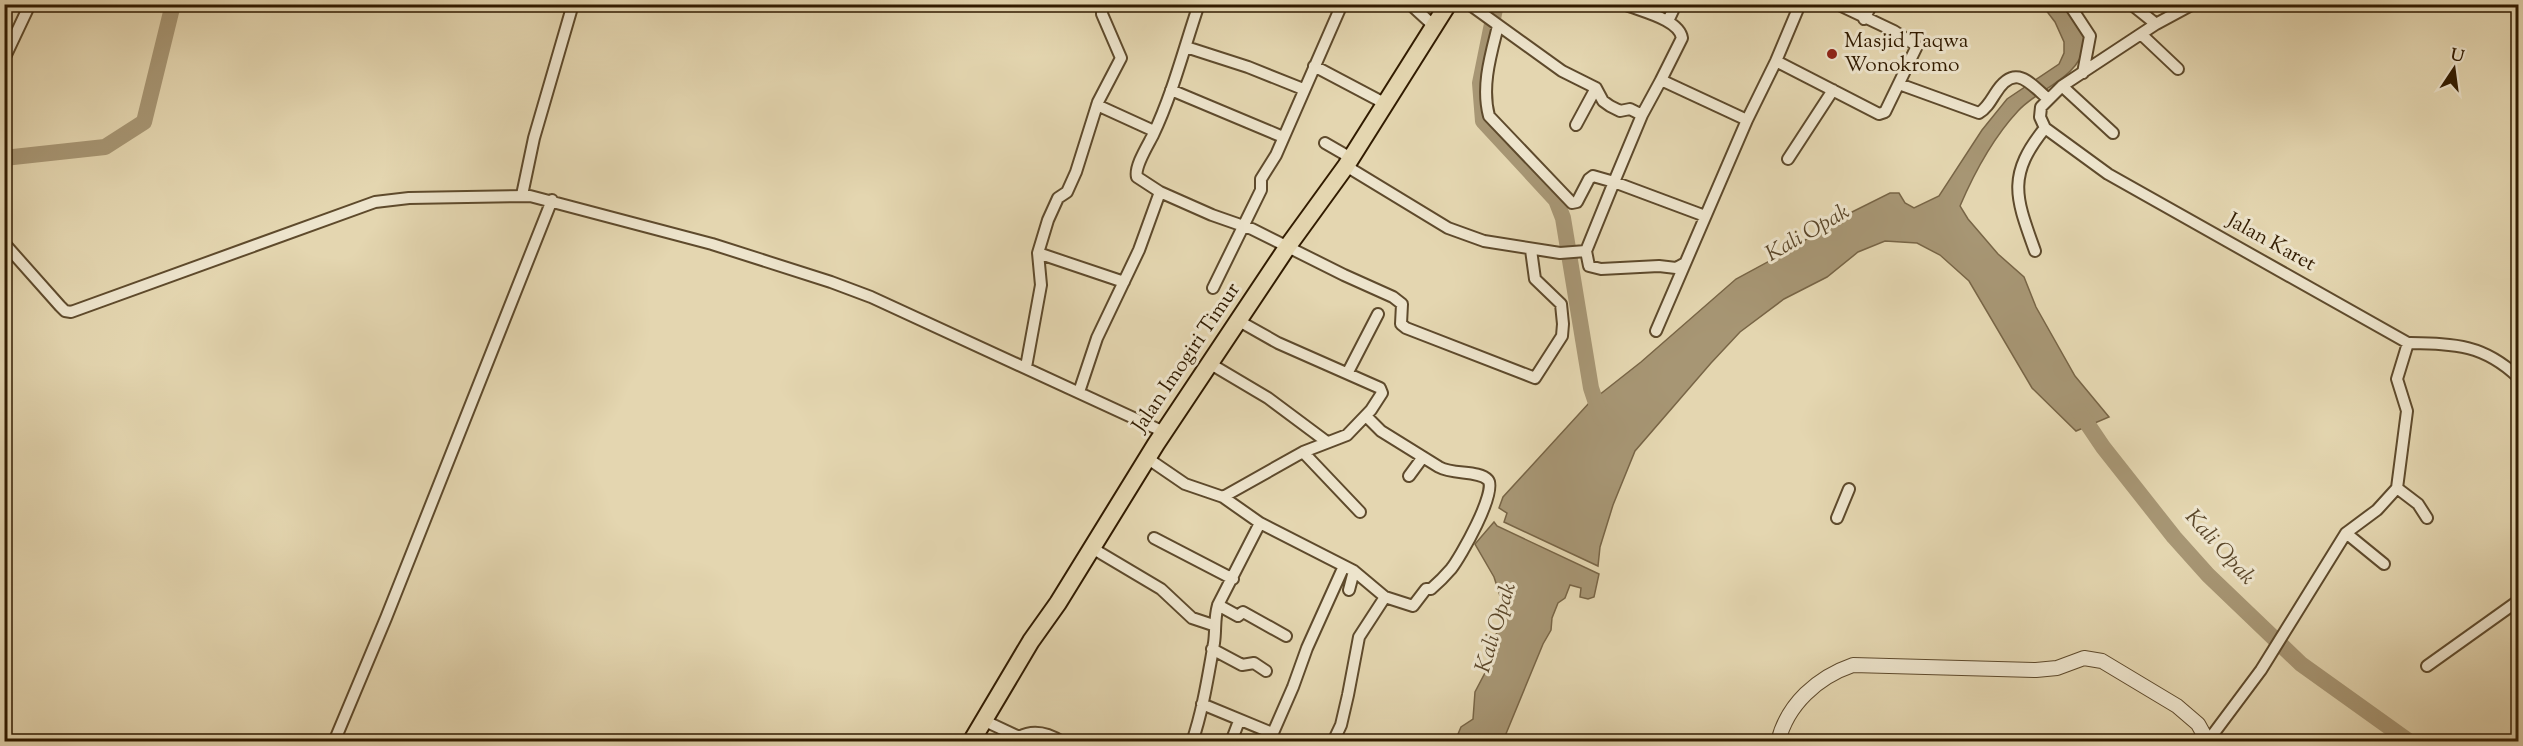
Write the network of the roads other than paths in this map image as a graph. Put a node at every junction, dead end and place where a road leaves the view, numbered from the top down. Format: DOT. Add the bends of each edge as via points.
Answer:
graph roads {
  1 [pos="30,4"];
  2 [pos="573,4"];
  3 [pos="1102,4"];
  4 [pos="1199,4"];
  5 [pos="1342,4"];
  6 [pos="1410,4"];
  7 [pos="1448,4"];
  8 [pos="1469,4"];
  9 [pos="1624,4"];
  10 [pos="1676,4"];
  11 [pos="1800,4"];
  12 [pos="1837,4"];
  13 [pos="1872,4"];
  14 [pos="2069,4"];
  15 [pos="2131,4"];
  16 [pos="2193,4"];
  17 [pos="1864,19"];
  18 [pos="1668,21"];
  19 [pos="1495,24"];
  20 [pos="2156,24"];
  21 [pos="1434,26"];
  22 [pos="2142,35"];
  23 [pos="1186,47"];
  24 [pos="4,59"];
  25 [pos="1776,61"];
  26 [pos="1314,66"];
  27 [pos="2178,69"];
  28 [pos="2083,73"];
  29 [pos="1662,80"];
  30 [pos="1899,84"];
  31 [pos="2062,86"];
  32 [pos="1596,88"];
  33 [pos="1303,89"];
  34 [pos="1171,90"];
  35 [pos="1833,90"];
  36 [pos="2044,96"];
  37 [pos="1384,103"];
  38 [pos="1097,105"];
  39 [pos="1642,115"];
  40 [pos="1747,120"];
  41 [pos="1576,125"];
  42 [pos="2045,128"];
  43 [pos="1154,131"];
  44 [pos="2113,133"];
  45 [pos="1283,137"];
  46 [pos="1325,143"];
  47 [pos="1788,159"];
  48 [pos="1348,162"];
  49 [pos="1614,182"];
  50 [pos="1160,192"];
  51 [pos="522,195"];
  52 [pos="552,200"];
  53 [pos="1705,216"];
  54 [pos="1243,225"];
  55 [pos="4,243"];
  56 [pos="1288,246"];
  57 [pos="1531,250"];
  58 [pos="2034,251"];
  59 [pos="1583,252"];
  60 [pos="1038,253"];
  61 [pos="1685,262"];
  62 [pos="1124,282"];
  63 [pos="1213,288"];
  64 [pos="1378,314"];
  65 [pos="1239,321"];
  66 [pos="1656,331"];
  67 [pos="2409,343"];
  68 [pos="1209,363"];
  69 [pos="1026,367"];
  70 [pos="1348,372"];
  71 [pos="2518,377"];
  72 [pos="1079,392"];
  73 [pos="1366,416"];
  74 [pos="1164,432"];
  75 [pos="1327,442"];
  76 [pos="1303,452"];
  77 [pos="1423,456"];
  78 [pos="1147,458"];
  79 [pos="1409,476"];
  80 [pos="2397,488"];
  81 [pos="1849,489"];
  82 [pos="1223,496"];
  83 [pos="1360,512"];
  84 [pos="1837,518"];
  85 [pos="2427,518"];
  86 [pos="1260,523"];
  87 [pos="2346,533"];
  88 [pos="1154,538"];
  89 [pos="1092,548"];
  90 [pos="2384,564"];
  91 [pos="1349,569"];
  92 [pos="1233,579"];
  93 [pos="1349,590"];
  94 [pos="1386,597"];
  95 [pos="2518,601"];
  96 [pos="1218,605"];
  97 [pos="1213,625"];
  98 [pos="1286,636"];
  99 [pos="1212,649"];
  100 [pos="2427,666"];
  101 [pos="1266,671"];
  102 [pos="1202,704"];
  103 [pos="985,721"];
  104 [pos="1239,721"];
  105 [pos="1271,737"];
  106 [pos="1017,739"];
  107 [pos="334,741"];
  108 [pos="971,741"];
  109 [pos="1062,741"];
  110 [pos="1192,741"];
  111 [pos="1231,741"];
  112 [pos="1333,741"];
  113 [pos="1778,741"];
  114 [pos="2208,741"];
  1 -- 24 [label="street"];
  2 -- 51 [label="street" via="534,138"];
  3 -- 38 [label="street" via="1102,14 1121,58"];
  4 -- 23 [label="street"];
  5 -- 26 [label="street"];
  6 -- 21 [label="street"];
  7 -- 21 [label="main road, Jalan Imogiri Timur"];
  8 -- 19 [label="street"];
  9 -- 18 [label="street"];
  10 -- 18 [label="street"];
  11 -- 25 [label="street"];
  12 -- 17 [label="street"];
  13 -- 17 [label="street"];
  14 -- 28 [label="street" via="2090,36"];
  15 -- 20 [label="street"];
  16 -- 20 [label="street"];
  17 -- 30 [label="street" via="1917,46"];
  18 -- 29 [label="street" via="1679,29 1682,38"];
  19 -- 32 [label="street" via="1562,71"];
  19 -- 49 [label="street" via="1487,84 1489,116 1572,203 1577,202 1593,176"];
  20 -- 22 [label="street"];
  21 -- 37 [label="main road, Jalan Imogiri Timur"];
  22 -- 27 [label="street"];
  22 -- 28 [label="street"];
  23 -- 33 [label="street"];
  23 -- 34 [label="street"];
  25 -- 35 [label="street"];
  25 -- 40 [label="street"];
  26 -- 33 [label="street"];
  26 -- 37 [label="street"];
  28 -- 31 [label="street"];
  29 -- 39 [label="street"];
  29 -- 40 [label="street"];
  30 -- 35 [label="street" via="1885,112 1879,114"];
  30 -- 36 [label="street" via="1979,113 2006,81 2017,76"];
  31 -- 36 [label="street"];
  31 -- 44 [label="street"];
  32 -- 39 [label="street" via="1610,106"];
  32 -- 41 [label="street"];
  33 -- 45 [label="street"];
  34 -- 43 [label="street"];
  34 -- 45 [label="street"];
  35 -- 47 [label="street"];
  36 -- 42 [label="street" via="2039,113"];
  37 -- 48 [label="main road, Jalan Imogiri Timur"];
  38 -- 43 [label="street"];
  38 -- 60 [label="street" via="1076,172 1067,192 1056,202"];
  39 -- 49 [label="street"];
  40 -- 53 [label="street"];
  42 -- 58 [label="street" via="2023,160 2018,180 2020,212"];
  42 -- 67 [label="street, Jalan Karet" via="2108,174"];
  43 -- 50 [label="street" via="1136,174"];
  45 -- 54 [label="street"];
  46 -- 48 [label="street"];
  48 -- 56 [label="main road, Jalan Imogiri Timur"];
  48 -- 57 [label="street" via="1448,228 1484,241"];
  49 -- 53 [label="street"];
  49 -- 59 [label="street"];
  50 -- 54 [label="street"];
  50 -- 62 [label="street"];
  51 -- 52 [label="street"];
  51 -- 55 [label="street" via="375,202 71,312 60,306"];
  52 -- 69 [label="street" via="831,282"];
  52 -- 107 [label="street"];
  53 -- 61 [label="street"];
  54 -- 56 [label="street"];
  54 -- 63 [label="street"];
  56 -- 57 [label="street" via="1398,299 1402,304 1401,324 1406,328 1535,378 1562,336 1563,324 1561,303 1534,279"];
  56 -- 65 [label="main road, Jalan Imogiri Timur"];
  57 -- 59 [label="street"];
  59 -- 61 [label="street" via="1589,266 1601,269 1676,268"];
  60 -- 62 [label="street"];
  60 -- 69 [label="street" via="1041,285"];
  61 -- 66 [label="street"];
  62 -- 72 [label="street" via="1097,338"];
  64 -- 70 [label="street"];
  65 -- 68 [label="main road, Jalan Imogiri Timur"];
  65 -- 70 [label="street" via="1278,343"];
  67 -- 71 [label="street, Jalan Karet" via="2451,344 2478,350 2506,365"];
  67 -- 80 [label="street" via="2397,379 2407,411"];
  68 -- 74 [label="main road, Jalan Imogiri Timur"];
  68 -- 75 [label="street" via="1268,398"];
  69 -- 72 [label="street"];
  70 -- 73 [label="street" via="1382,390"];
  72 -- 74 [label="street"];
  73 -- 75 [label="street" via="1347,435"];
  73 -- 77 [label="street" via="1382,431"];
  74 -- 78 [label="main road, Jalan Imogiri Timur"];
  75 -- 76 [label="street"];
  76 -- 82 [label="street"];
  76 -- 83 [label="street"];
  77 -- 79 [label="street"];
  77 -- 94 [label="street" via="1448,472 1471,473 1487,479 1487,504 1452,568 1418,601 1409,606"];
  78 -- 82 [label="street" via="1185,484"];
  78 -- 89 [label="main road, Jalan Imogiri Timur"];
  80 -- 85 [label="street" via="2418,504"];
  80 -- 87 [label="street" via="2377,510"];
  81 -- 84 [label="street"];
  82 -- 86 [label="street"];
  86 -- 91 [label="street"];
  86 -- 92 [label="street"];
  87 -- 90 [label="street"];
  87 -- 114 [label="street" via="2261,670"];
  88 -- 92 [label="street"];
  89 -- 97 [label="street" via="1161,589 1192,618"];
  89 -- 103 [label="main road, Jalan Imogiri Timur"];
  91 -- 93 [label="street"];
  91 -- 94 [label="street"];
  91 -- 105 [label="street" via="1307,648"];
  92 -- 96 [label="street"];
  94 -- 112 [label="street" via="1359,637 1343,715"];
  95 -- 100 [label="street"];
  96 -- 97 [label="street"];
  96 -- 98 [label="street" via="1238,616 1243,612"];
  97 -- 99 [label="street"];
  99 -- 101 [label="street" via="1242,665 1254,663"];
  99 -- 102 [label="street"];
  102 -- 104 [label="street"];
  102 -- 110 [label="street"];
  103 -- 106 [label="street"];
  103 -- 108 [label="main road, Jalan Imogiri Timur"];
  104 -- 105 [label="street"];
  104 -- 111 [label="street"];
  106 -- 109 [label="street" via="1027,732 1039,732"];
  113 -- 114 [label="street" via="1804,694 1833,673 1853,665 2036,670 2057,668 2084,658 2115,668 2177,706 2198,724"];
}
